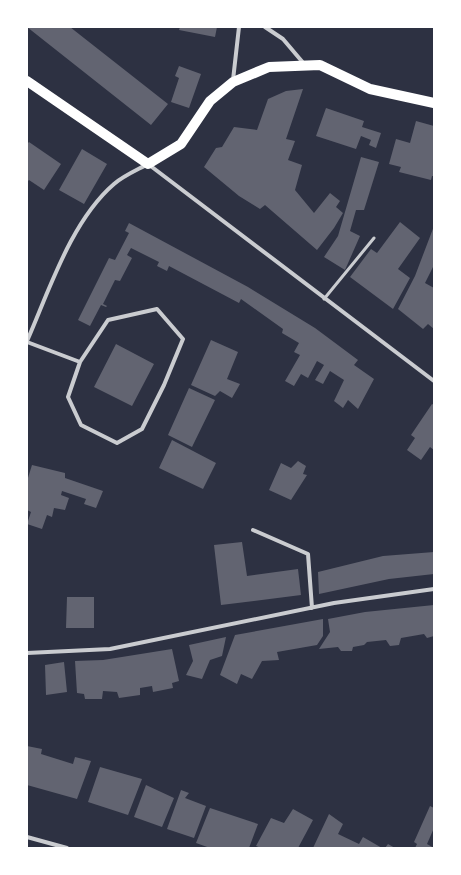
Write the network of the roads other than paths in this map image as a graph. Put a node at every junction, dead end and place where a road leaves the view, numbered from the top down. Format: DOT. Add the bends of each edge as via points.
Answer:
graph roads {
  1 [pos="239,27"];
  2 [pos="265,27"];
  3 [pos="305,65"];
  4 [pos="27,81"];
  5 [pos="233,82"];
  6 [pos="434,103"];
  7 [pos="148,164"];
  8 [pos="374,238"];
  9 [pos="324,299"];
  10 [pos="27,342"];
  11 [pos="80,362"];
  12 [pos="434,381"];
  13 [pos="253,530"];
  14 [pos="434,589"];
  15 [pos="312,608"];
  16 [pos="27,653"];
  17 [pos="27,837"];
  18 [pos="67,848"];
  1 -- 5 [label="street"];
  2 -- 3 [label="street" via="283,39"];
  3 -- 5 [label="main road" via="268,67"];
  3 -- 6 [label="main road" via="320,65 370,89"];
  4 -- 7 [label="main road"];
  5 -- 7 [label="main road" via="210,101 181,144"];
  7 -- 9 [label="street"];
  7 -- 10 [label="street" via="114,184 90,211 68,247"];
  8 -- 9 [label="lane"];
  9 -- 12 [label="street"];
  10 -- 11 [label="street"];
  11 -- 11 [label="street" via="108,320 157,309 183,339 164,386 142,429 117,444 80,425 68,397"];
  13 -- 15 [label="street" via="308,554"];
  14 -- 15 [label="street"];
  15 -- 16 [label="street" via="110,649"];
  17 -- 18 [label="street"];
}
